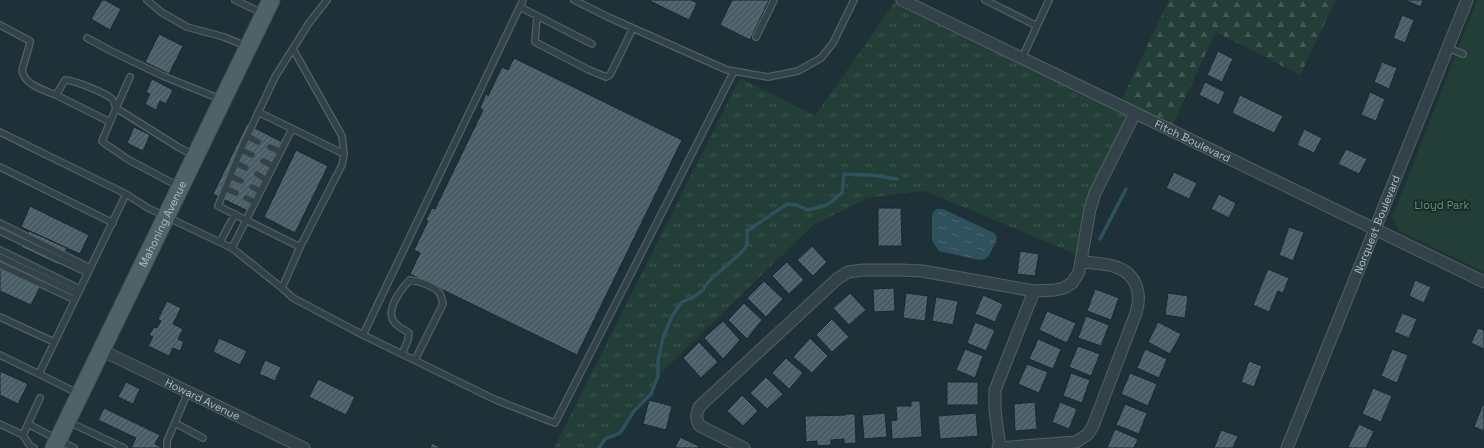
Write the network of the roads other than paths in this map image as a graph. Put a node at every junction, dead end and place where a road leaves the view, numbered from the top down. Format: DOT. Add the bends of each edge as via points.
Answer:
graph roads {
  1 [pos="147,0"];
  2 [pos="236,0"];
  3 [pos="326,0"];
  4 [pos="524,0"];
  5 [pos="574,0"];
  6 [pos="774,0"];
  7 [pos="854,0"];
  8 [pos="902,0"];
  9 [pos="985,0"];
  10 [pos="1049,0"];
  11 [pos="1467,0"];
  12 [pos="268,7"];
  13 [pos="520,7"];
  14 [pos="537,16"];
  15 [pos="0,25"];
  16 [pos="1037,26"];
  17 [pos="633,28"];
  18 [pos="756,37"];
  19 [pos="87,38"];
  20 [pos="592,44"];
  21 [pos="248,47"];
  22 [pos="1448,48"];
  23 [pos="293,49"];
  24 [pos="1463,54"];
  25 [pos="1022,58"];
  26 [pos="734,71"];
  27 [pos="130,77"];
  28 [pos="56,95"];
  29 [pos="222,100"];
  30 [pos="116,108"];
  31 [pos="258,112"];
  32 [pos="1135,113"];
  33 [pos="110,122"];
  34 [pos="292,128"];
  35 [pos="0,132"];
  36 [pos="247,136"];
  37 [pos="258,142"];
  38 [pos="270,147"];
  39 [pos="241,150"];
  40 [pos="280,152"];
  41 [pos="344,154"];
  42 [pos="196,156"];
  43 [pos="252,156"];
  44 [pos="263,161"];
  45 [pos="236,163"];
  46 [pos="273,166"];
  47 [pos="0,168"];
  48 [pos="246,168"];
  49 [pos="257,174"];
  50 [pos="230,176"];
  51 [pos="266,180"];
  52 [pos="241,181"];
  53 [pos="180,187"];
  54 [pos="252,187"];
  55 [pos="225,188"];
  56 [pos="260,191"];
  57 [pos="236,193"];
  58 [pos="126,194"];
  59 [pos="246,198"];
  60 [pos="255,202"];
  61 [pos="235,214"];
  62 [pos="166,217"];
  63 [pos="246,220"];
  64 [pos="0,223"];
  65 [pos="113,223"];
  66 [pos="1376,230"];
  67 [pos="0,231"];
  68 [pos="220,242"];
  69 [pos="300,247"];
  70 [pos="232,248"];
  71 [pos="0,250"];
  72 [pos="0,258"];
  73 [pos="1081,262"];
  74 [pos="0,265"];
  75 [pos="89,271"];
  76 [pos="1484,282"];
  77 [pos="282,288"];
  78 [pos="1034,291"];
  79 [pos="77,294"];
  80 [pos="0,317"];
  81 [pos="363,335"];
  82 [pos="54,342"];
  83 [pos="101,350"];
  84 [pos="402,354"];
  85 [pos="0,355"];
  86 [pos="415,360"];
  87 [pos="39,374"];
  88 [pos="188,392"];
  89 [pos="79,394"];
  90 [pos="40,398"];
  91 [pos="66,421"];
  92 [pos="175,423"];
  93 [pos="0,424"];
  94 [pos="28,424"];
  95 [pos="22,435"];
  96 [pos="203,438"];
  97 [pos="56,443"];
  98 [pos="31,447"];
  99 [pos="74,448"];
  100 [pos="124,448"];
  101 [pos="167,448"];
  102 [pos="304,448"];
  103 [pos="744,448"];
  104 [pos="999,448"];
  105 [pos="1287,448"];
  1 -- 21 [label="lane" via="161,12 187,27 224,37"];
  2 -- 12 [label="lane"];
  3 -- 23 [label="lane"];
  4 -- 13 [label="lane"];
  5 -- 17 [label="lane"];
  6 -- 18 [label="lane"];
  7 -- 26 [label="lane" via="833,43 821,58 798,71 768,77"];
  8 -- 25 [label="street, Fitch Boulevard"];
  9 -- 16 [label="lane"];
  10 -- 16 [label="lane"];
  11 -- 22 [label="street, Norquest Boulevard"];
  12 -- 21 [label="main road, Mahoning Avenue"];
  13 -- 14 [label="lane"];
  13 -- 81 [label="lane"];
  14 -- 17 [label="lane" via="535,42 606,77 610,75"];
  14 -- 20 [label="lane"];
  15 -- 28 [label="lane" via="30,41 23,74 31,84"];
  16 -- 25 [label="lane"];
  17 -- 26 [label="lane"];
  19 -- 29 [label="lane" via="163,76"];
  21 -- 29 [label="main road, Mahoning Avenue"];
  22 -- 24 [label="lane"];
  22 -- 66 [label="street, Norquest Boulevard"];
  23 -- 31 [label="lane"];
  23 -- 41 [label="lane" via="342,136"];
  25 -- 32 [label="street, Fitch Boulevard"];
  26 -- 86 [label="lane" via="555,423 496,400"];
  27 -- 30 [label="lane"];
  28 -- 30 [label="lane" via="65,80 70,80 113,99"];
  28 -- 33 [label="lane"];
  29 -- 42 [label="main road, Mahoning Avenue"];
  30 -- 33 [label="lane"];
  30 -- 42 [label="lane"];
  31 -- 34 [label="lane"];
  31 -- 36 [label="lane"];
  32 -- 66 [label="street, Fitch Boulevard"];
  32 -- 73 [label="street" via="1095,193"];
  33 -- 53 [label="lane" via="102,141 104,143"];
  34 -- 40 [label="lane"];
  34 -- 41 [label="lane"];
  35 -- 58 [label="lane"];
  36 -- 37 [label="lane"];
  36 -- 39 [label="lane"];
  38 -- 40 [label="lane"];
  39 -- 43 [label="lane"];
  39 -- 45 [label="lane"];
  40 -- 46 [label="lane"];
  41 -- 69 [label="lane" via="342,165"];
  42 -- 53 [label="main road, Mahoning Avenue"];
  44 -- 46 [label="lane"];
  45 -- 48 [label="lane"];
  45 -- 50 [label="lane"];
  46 -- 51 [label="lane"];
  47 -- 65 [label="lane"];
  49 -- 51 [label="lane"];
  50 -- 52 [label="lane"];
  50 -- 55 [label="lane"];
  51 -- 56 [label="lane"];
  53 -- 62 [label="main road, Mahoning Avenue"];
  54 -- 56 [label="lane"];
  55 -- 57 [label="lane"];
  55 -- 61 [label="lane" via="218,206"];
  56 -- 60 [label="lane"];
  58 -- 62 [label="lane"];
  58 -- 65 [label="lane"];
  59 -- 60 [label="lane"];
  60 -- 63 [label="lane"];
  61 -- 63 [label="lane"];
  61 -- 68 [label="lane"];
  62 -- 68 [label="lane"];
  62 -- 83 [label="main road, Mahoning Avenue"];
  63 -- 69 [label="lane"];
  63 -- 70 [label="lane"];
  64 -- 75 [label="lane"];
  65 -- 75 [label="lane"];
  66 -- 76 [label="street, Fitch Boulevard"];
  66 -- 105 [label="street, Norquest Boulevard"];
  67 -- 75 [label="lane"];
  68 -- 70 [label="lane"];
  69 -- 77 [label="lane"];
  70 -- 77 [label="lane"];
  71 -- 79 [label="lane"];
  72 -- 79 [label="lane"];
  73 -- 78 [label="street" via="1079,272 1072,283 1055,290"];
  73 -- 104 [label="street" via="1117,267 1132,279 1138,287 1139,295 1136,313 1093,426 1088,434 1076,442"];
  74 -- 79 [label="lane"];
  75 -- 79 [label="lane"];
  77 -- 81 [label="lane" via="292,298"];
  78 -- 103 [label="street" via="922,271 848,272 837,279 700,406 696,413 700,426"];
  78 -- 104 [label="street" via="995,390"];
  79 -- 82 [label="lane"];
  80 -- 82 [label="lane"];
  81 -- 84 [label="lane"];
  82 -- 87 [label="lane"];
  83 -- 88 [label="street, Howard Avenue"];
  83 -- 89 [label="main road, Mahoning Avenue"];
  84 -- 86 [label="lane"];
  84 -- 86 [label="lane" via="409,333 396,324 391,310 404,287 410,280 416,280 436,290 441,295 443,304"];
  85 -- 87 [label="lane"];
  87 -- 89 [label="lane"];
  88 -- 92 [label="lane"];
  88 -- 102 [label="street, Howard Avenue"];
  89 -- 91 [label="main road, Mahoning Avenue"];
  90 -- 94 [label="lane"];
  91 -- 97 [label="main road, Mahoning Avenue"];
  91 -- 100 [label="lane"];
  92 -- 96 [label="lane"];
  92 -- 101 [label="lane" via="167,441"];
  93 -- 95 [label="lane"];
  94 -- 95 [label="lane"];
  94 -- 97 [label="lane"];
  95 -- 98 [label="lane"];
  97 -- 99 [label="lane"];
}
